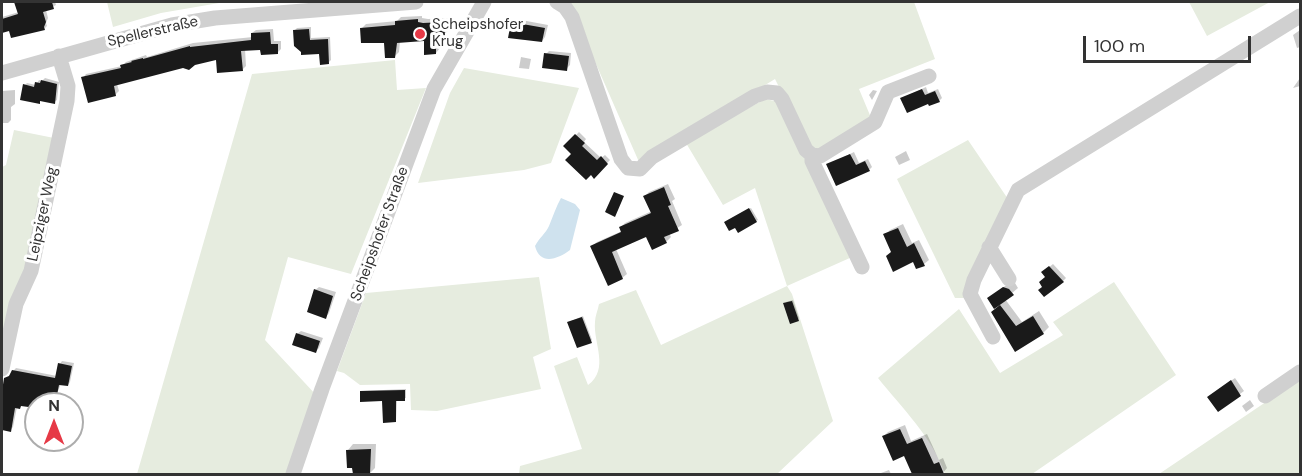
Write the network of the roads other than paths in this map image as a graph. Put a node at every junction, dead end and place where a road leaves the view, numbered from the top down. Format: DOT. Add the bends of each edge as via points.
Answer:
graph roads {
  1 [pos="416,2"];
  2 [pos="485,2"];
  3 [pos="558,2"];
  4 [pos="1300,16"];
  5 [pos="59,56"];
  6 [pos="2,72"];
  7 [pos="928,76"];
  8 [pos="812,154"];
  9 [pos="989,247"];
  10 [pos="862,267"];
  11 [pos="1009,279"];
  12 [pos="993,337"];
  13 [pos="2,369"];
  14 [pos="1300,372"];
  15 [pos="1265,396"];
  16 [pos="293,474"];
  1 -- 5 [label="street, Spellerstraße" via="215,18 172,25"];
  2 -- 16 [label="street, Scheipshofer Straße" via="434,89"];
  3 -- 8 [label="street" via="572,17 621,159 628,168 640,169 652,157 767,92 777,93 782,99 806,150"];
  4 -- 9 [label="street" via="1027,183 1018,190"];
  5 -- 6 [label="street, Spellerstraße"];
  5 -- 13 [label="street, Leipziger Weg" via="68,86 67,101 31,271 16,304"];
  7 -- 8 [label="street" via="888,92 875,122 820,156"];
  8 -- 10 [label="street"];
  9 -- 11 [label="street"];
  9 -- 12 [label="street" via="970,294"];
  14 -- 15 [label="street"];
}
